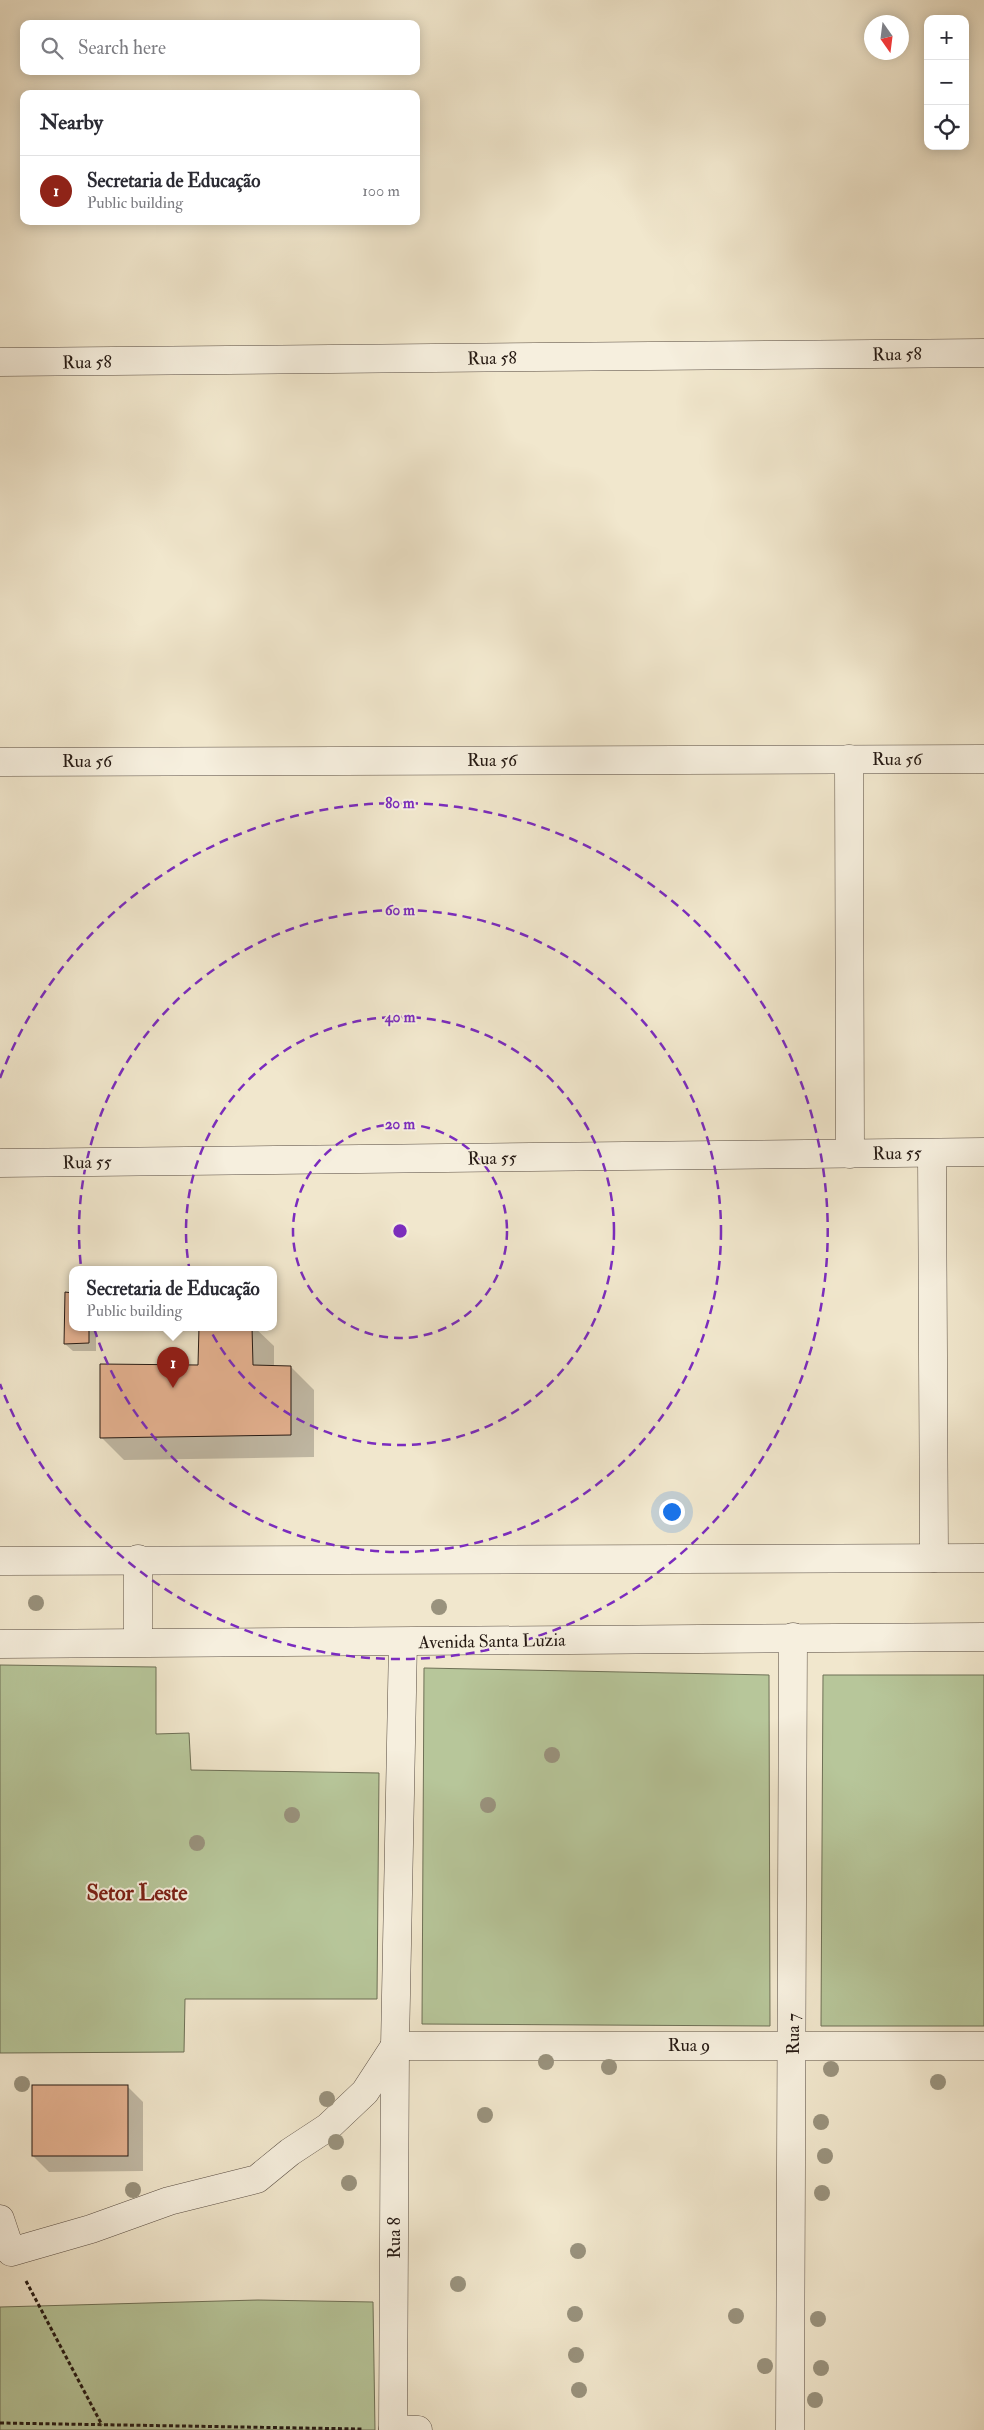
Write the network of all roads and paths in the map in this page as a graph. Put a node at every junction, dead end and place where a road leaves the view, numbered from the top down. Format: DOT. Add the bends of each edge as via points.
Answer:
graph roads {
  1 [pos="984,353"];
  2 [pos="0,362"];
  3 [pos="849,759"];
  4 [pos="984,759"];
  5 [pos="0,762"];
  6 [pos="984,1152"];
  7 [pos="932,1153"];
  8 [pos="850,1154"];
  9 [pos="0,1163"];
  10 [pos="934,1558"];
  11 [pos="984,1558"];
  12 [pos="138,1559"];
  13 [pos="0,1561"];
  14 [pos="793,1637"];
  15 [pos="984,1637"];
  16 [pos="138,1642"];
  17 [pos="403,1642"];
  18 [pos="0,1644"];
  19 [pos="793,2045"];
  20 [pos="395,2046"];
  21 [pos="984,2046"];
  22 [pos="0,2219"];
  23 [pos="11,2252"];
  24 [pos="0,2423"];
  25 [pos="102,2425"];
  26 [pos="393,2430"];
  27 [pos="418,2430"];
  28 [pos="790,2430"];
  1 -- 2 [label="street, Rua 58"];
  3 -- 4 [label="street, Rua 56"];
  3 -- 5 [label="street, Rua 56"];
  3 -- 8 [label="street"];
  6 -- 7 [label="street, Rua 55"];
  7 -- 8 [label="street, Rua 55"];
  7 -- 10 [label="street"];
  8 -- 9 [label="street, Rua 55"];
  10 -- 11 [label="street"];
  10 -- 12 [label="street"];
  12 -- 13 [label="street"];
  12 -- 16 [label="street"];
  14 -- 15 [label="street, Avenida Santa Luzia"];
  14 -- 17 [label="street, Avenida Santa Luzia"];
  14 -- 19 [label="street, Rua 7"];
  16 -- 17 [label="street, Avenida Santa Luzia"];
  16 -- 18 [label="street, Avenida Santa Luzia"];
  17 -- 20 [label="street, Rua 8"];
  19 -- 20 [label="street, Rua 9"];
  19 -- 21 [label="street, Rua 9"];
  19 -- 28 [label="street, Rua 7"];
  20 -- 23 [label="street" via="365,2092 328,2127 257,2179 168,2201 92,2230"];
  20 -- 26 [label="street, Rua 8"];
  22 -- 23 [label="street"];
  23 -- 25 [label="path"];
  24 -- 25 [label="path"];
  25 -- 26 [label="path"];
  26 -- 27 [label="street"];
}
